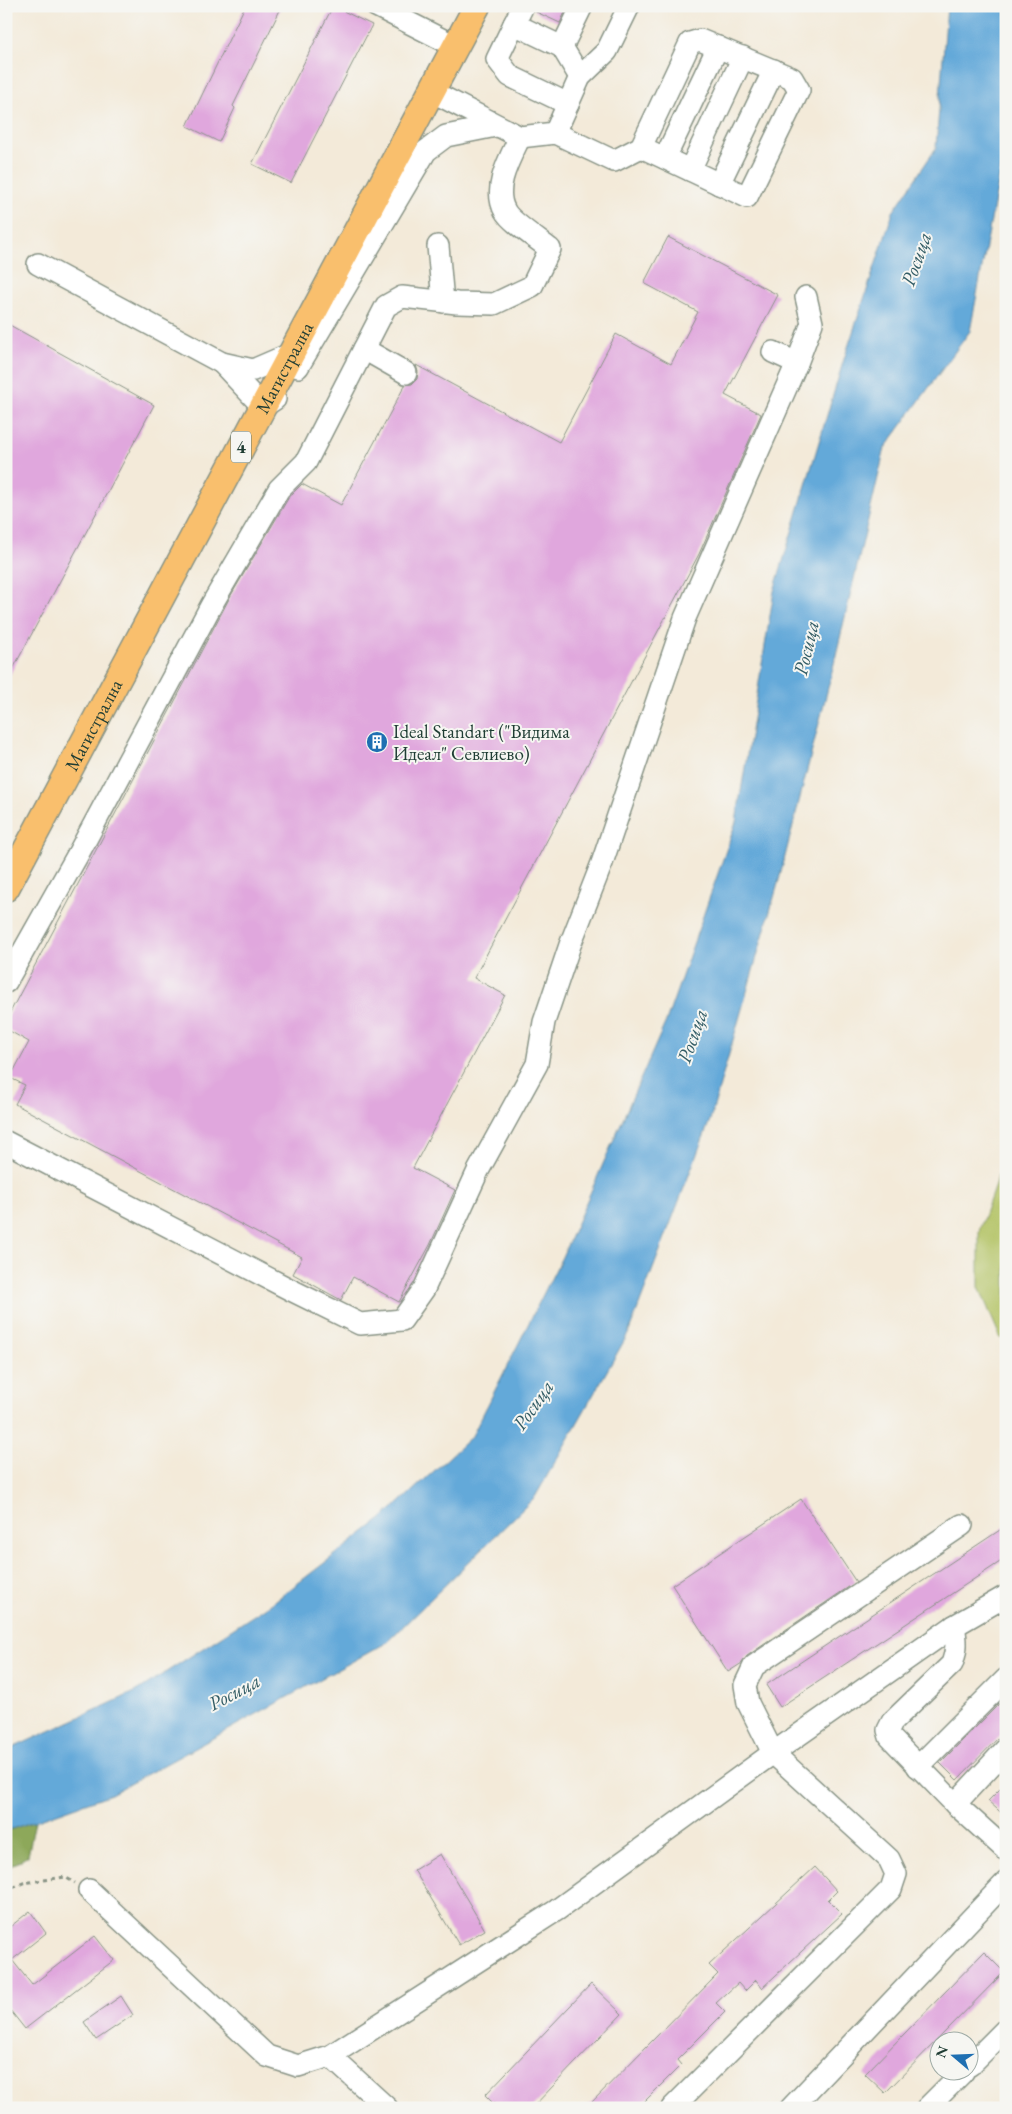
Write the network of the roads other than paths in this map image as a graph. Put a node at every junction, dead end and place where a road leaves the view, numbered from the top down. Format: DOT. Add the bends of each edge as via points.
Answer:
graph roads {
  1 [pos="376,6"];
  2 [pos="477,6"];
  3 [pos="582,6"];
  4 [pos="629,6"];
  5 [pos="518,15"];
  6 [pos="455,46"];
  7 [pos="562,47"];
  8 [pos="718,47"];
  9 [pos="743,57"];
  10 [pos="774,70"];
  11 [pos="580,77"];
  12 [pos="431,91"];
  13 [pos="568,104"];
  14 [pos="496,126"];
  15 [pos="555,133"];
  16 [pos="520,137"];
  17 [pos="641,147"];
  18 [pos="665,158"];
  19 [pos="690,170"];
  20 [pos="719,184"];
  21 [pos="438,246"];
  22 [pos="38,264"];
  23 [pos="806,296"];
  24 [pos="443,302"];
  25 [pos="364,349"];
  26 [pos="773,352"];
  27 [pos="290,354"];
  28 [pos="797,362"];
  29 [pos="222,363"];
  30 [pos="406,373"];
  31 [pos="263,406"];
  32 [pos="6,888"];
  33 [pos="6,982"];
  34 [pos="6,1142"];
  35 [pos="962,1525"];
  36 [pos="1006,1596"];
  37 [pos="954,1626"];
  38 [pos="1006,1679"];
  39 [pos="1006,1749"];
  40 [pos="773,1753"];
  41 [pos="918,1767"];
  42 [pos="956,1804"];
  43 [pos="1006,1850"];
  44 [pos="1006,1882"];
  45 [pos="89,1890"];
  46 [pos="1005,2030"];
  47 [pos="980,2055"];
  48 [pos="330,2056"];
  49 [pos="953,2082"];
  50 [pos="387,2108"];
  51 [pos="672,2108"];
  52 [pos="791,2108"];
  53 [pos="927,2108"];
  1 -- 6 [label="street"];
  2 -- 6 [label="main road, Магистрална / 4"];
  3 -- 7 [label="street"];
  4 -- 11 [label="street" via="607,51"];
  5 -- 7 [label="street"];
  5 -- 13 [label="street" via="498,59 510,76"];
  6 -- 12 [label="main road, Магистрална / 4"];
  7 -- 11 [label="street"];
  8 -- 9 [label="street"];
  8 -- 17 [label="street" via="700,40 690,43"];
  8 -- 18 [label="street"];
  9 -- 10 [label="street"];
  9 -- 19 [label="street"];
  10 -- 20 [label="street"];
  10 -- 20 [label="street" via="792,78 799,90 747,197"];
  11 -- 13 [label="street"];
  12 -- 14 [label="street"];
  12 -- 27 [label="main road, Магистрална / 4"];
  13 -- 15 [label="street"];
  14 -- 16 [label="street"];
  14 -- 31 [label="street" via="446,136 426,151 281,396"];
  15 -- 16 [label="street"];
  15 -- 17 [label="street" via="614,161"];
  16 -- 24 [label="street" via="499,191 505,212 550,250 532,286 494,304"];
  17 -- 18 [label="street"];
  18 -- 19 [label="street"];
  19 -- 20 [label="street"];
  21 -- 24 [label="street"];
  22 -- 29 [label="street"];
  23 -- 28 [label="street" via="812,323"];
  24 -- 25 [label="street" via="402,297 386,306"];
  25 -- 30 [label="street"];
  25 -- 33 [label="street" via="306,462 280,489 212,604"];
  26 -- 28 [label="street"];
  27 -- 29 [label="street" via="253,370"];
  27 -- 31 [label="main road, Магистрална / 4"];
  28 -- 34 [label="street" via="685,618 544,1022 537,1064 478,1171 424,1290 402,1320 360,1324"];
  29 -- 31 [label="street"];
  31 -- 32 [label="main road, Магистрална / 4"];
  35 -- 40 [label="street" via="754,1666 745,1685 748,1704"];
  36 -- 37 [label="street"];
  37 -- 40 [label="street"];
  37 -- 41 [label="street" via="957,1646 952,1664 892,1722 888,1730 890,1737"];
  38 -- 41 [label="street"];
  39 -- 42 [label="street"];
  40 -- 48 [label="street" via="558,1910"];
  40 -- 51 [label="street" via="889,1859 896,1874 891,1889"];
  41 -- 42 [label="street"];
  42 -- 43 [label="street"];
  44 -- 52 [label="street"];
  45 -- 48 [label="street" via="267,2056 298,2066"];
  46 -- 47 [label="street"];
  48 -- 50 [label="street"];
  49 -- 53 [label="street"];
}
